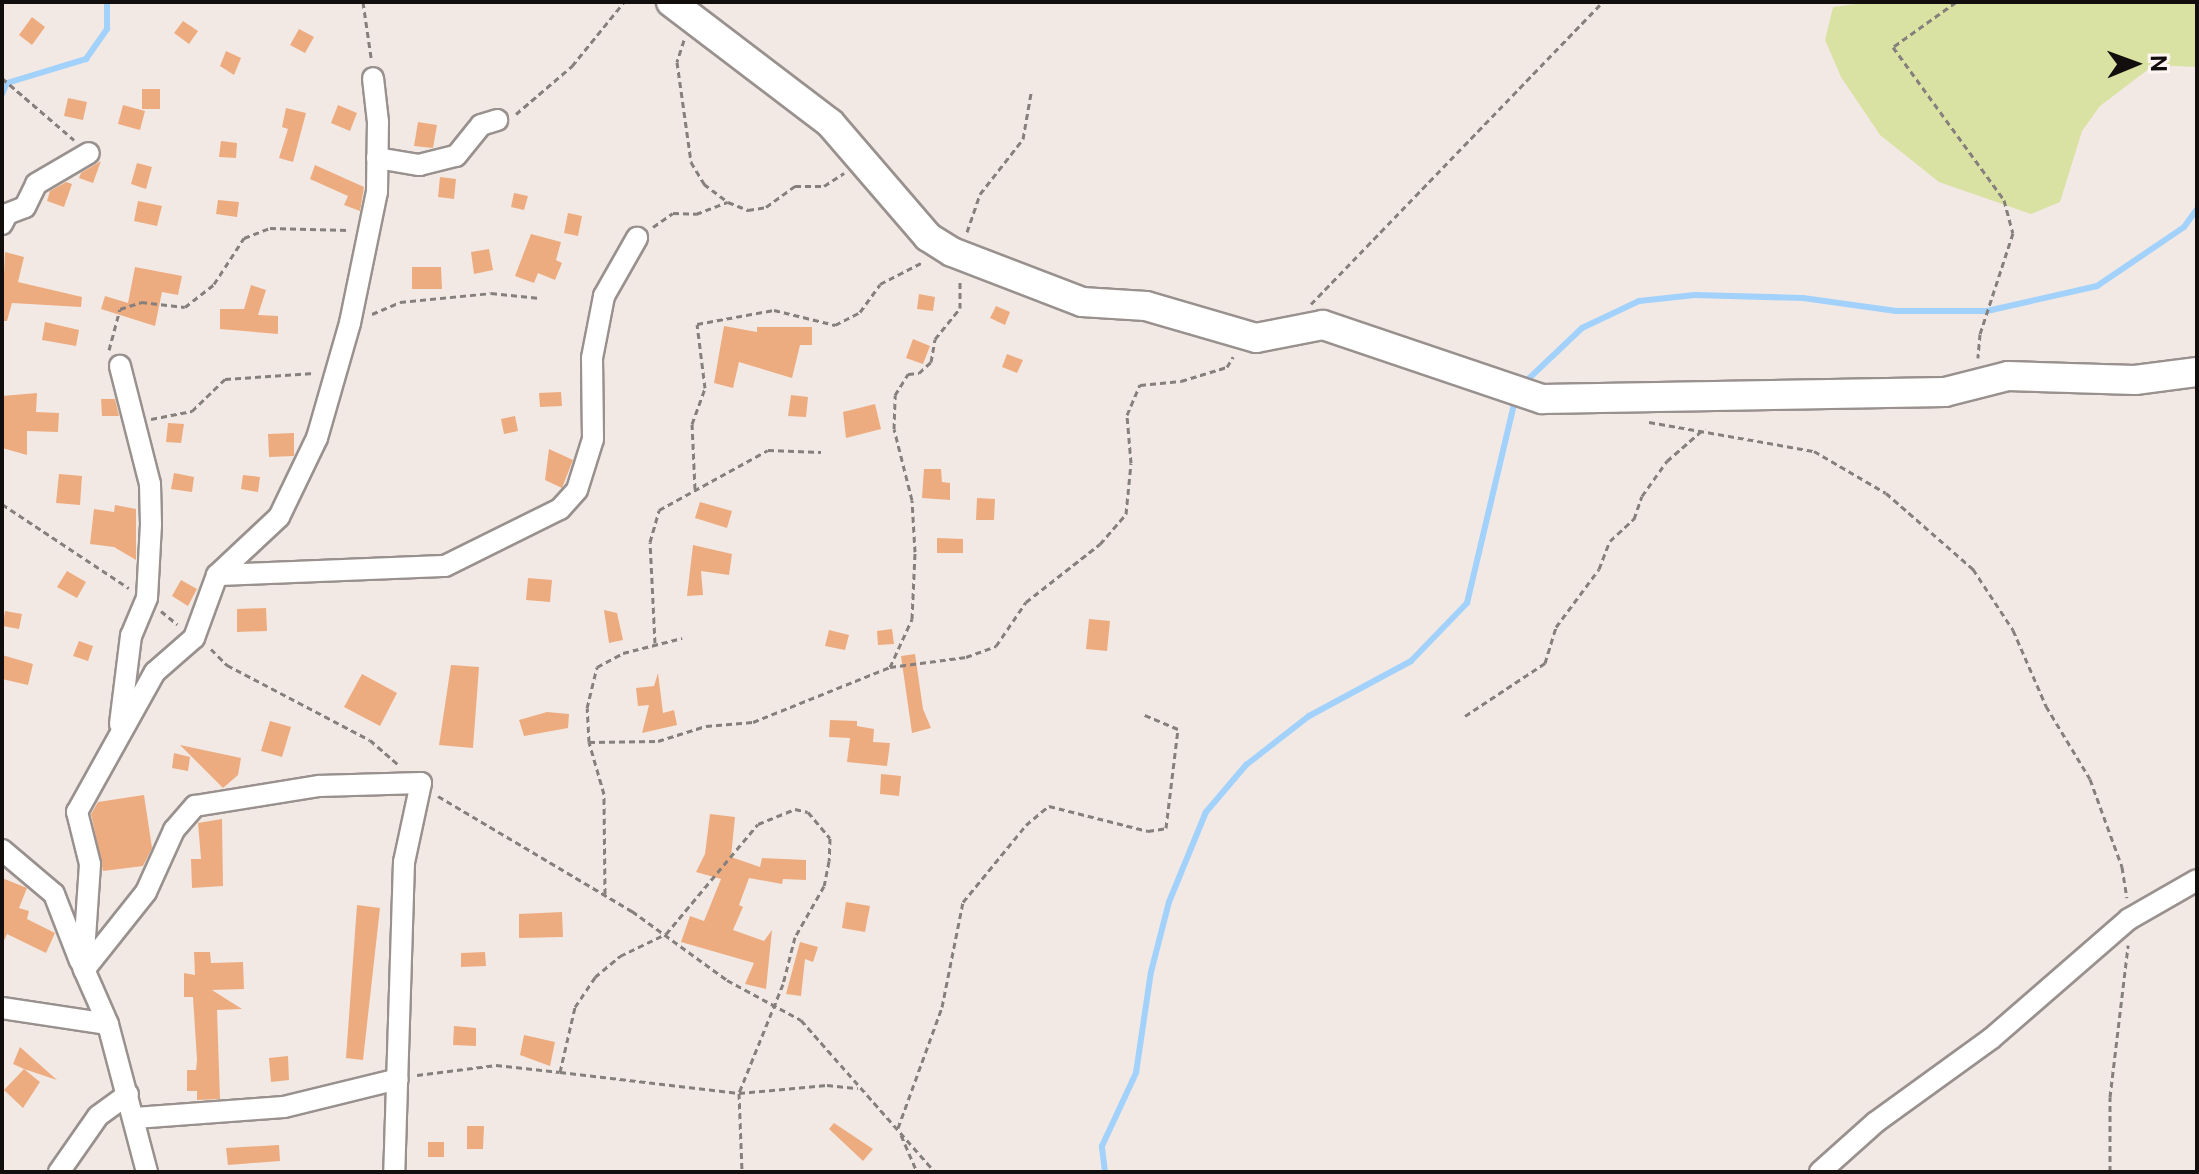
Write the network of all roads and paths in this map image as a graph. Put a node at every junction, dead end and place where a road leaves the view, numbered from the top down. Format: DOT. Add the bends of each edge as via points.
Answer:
graph roads {
  1 [pos="363,2"];
  2 [pos="624,2"];
  3 [pos="671,2"];
  4 [pos="1603,2"];
  5 [pos="1956,2"];
  6 [pos="697,22"];
  7 [pos="2,78"];
  8 [pos="373,78"];
  9 [pos="1031,93"];
  10 [pos="497,120"];
  11 [pos="89,153"];
  12 [pos="377,158"];
  13 [pos="862,161"];
  14 [pos="728,202"];
  15 [pos="2,224"];
  16 [pos="368,231"];
  17 [pos="637,238"];
  18 [pos="952,252"];
  19 [pos="540,298"];
  20 [pos="960,308"];
  21 [pos="350,323"];
  22 [pos="1297,329"];
  23 [pos="1247,335"];
  24 [pos="120,366"];
  25 [pos="334,372"];
  26 [pos="2197,372"];
  27 [pos="1975,385"];
  28 [pos="1635,420"];
  29 [pos="135,422"];
  30 [pos="1705,428"];
  31 [pos="821,452"];
  32 [pos="695,489"];
  33 [pos="2,504"];
  34 [pos="217,575"];
  35 [pos="147,598"];
  36 [pos="194,638"];
  37 [pos="682,638"];
  38 [pos="655,645"];
  39 [pos="890,667"];
  40 [pos="1142,714"];
  41 [pos="1465,716"];
  42 [pos="589,742"];
  43 [pos="116,744"];
  44 [pos="421,783"];
  45 [pos="2,850"];
  46 [pos="2197,880"];
  47 [pos="606,896"];
  48 [pos="2129,919"];
  49 [pos="666,934"];
  50 [pos="83,968"];
  51 [pos="775,1002"];
  52 [pos="2,1008"];
  53 [pos="108,1024"];
  54 [pos="560,1072"];
  55 [pos="398,1079"];
  56 [pos="858,1088"];
  57 [pos="739,1093"];
  58 [pos="128,1094"];
  59 [pos="135,1118"];
  60 [pos="898,1128"];
  61 [pos="59,1172"];
  62 [pos="147,1172"];
  63 [pos="394,1172"];
  64 [pos="742,1172"];
  65 [pos="917,1172"];
  66 [pos="935,1172"];
  67 [pos="1820,1172"];
  68 [pos="2110,1172"];
  1 -- 8 [label="path"];
  2 -- 10 [label="path" via="572,66 517,113"];
  3 -- 6 [label="street"];
  4 -- 22 [label="path" via="1303,313"];
  5 -- 27 [label="path" via="1893,47 2004,200 2013,233 1980,334"];
  6 -- 13 [label="street" via="830,123"];
  6 -- 14 [label="path" via="677,62 691,162 704,184"];
  7 -- 11 [label="path"];
  8 -- 12 [label="street"];
  9 -- 18 [label="path" via="1023,139 980,194 970,227"];
  10 -- 12 [label="street" via="481,125 456,156 419,165"];
  11 -- 15 [label="street" via="36,184 25,207 7,214"];
  12 -- 16 [label="street"];
  13 -- 14 [label="path" via="824,186 795,186 766,207 748,210"];
  13 -- 18 [label="street" via="928,237"];
  14 -- 17 [label="path" via="696,214 673,213"];
  16 -- 21 [label="street"];
  16 -- 24 [label="path" via="270,228 244,238 214,284 185,307 141,302 120,309 108,349"];
  17 -- 34 [label="street" via="604,296 592,358 593,439 577,490 560,509 445,566"];
  18 -- 23 [label="street" via="1082,302 1146,306"];
  18 -- 32 [label="path" via="880,284 860,312 835,325 774,310 697,324 705,388 692,424"];
  19 -- 21 [label="path" via="491,293 400,302"];
  20 -- 39 [label="path" via="935,339 931,362 919,373 908,374 895,395 894,429 912,500 915,552 912,619"];
  21 -- 25 [label="street"];
  22 -- 23 [label="street"];
  22 -- 27 [label="street" via="1323,325 1542,399 1945,392"];
  23 -- 39 [label="path" via="1227,367 1181,381 1140,385 1127,415 1131,463 1126,514 1100,544 1026,602 996,646 966,657"];
  24 -- 29 [label="street"];
  25 -- 29 [label="path" via="225,379 192,411"];
  25 -- 34 [label="street" via="317,438 279,517"];
  26 -- 27 [label="street" via="2135,380 2008,376"];
  28 -- 30 [label="path"];
  29 -- 35 [label="street" via="150,484"];
  30 -- 41 [label="path" via="1667,461 1642,496 1634,519 1610,541 1599,569 1556,627 1545,663"];
  30 -- 48 [label="path" via="1814,451 1886,493 1973,569 2013,630 2046,706 2090,779 2122,867"];
  31 -- 32 [label="path" via="768,450"];
  32 -- 38 [label="path" via="659,510 650,542"];
  33 -- 35 [label="path" via="73,556"];
  34 -- 36 [label="street"];
  35 -- 36 [label="path"];
  35 -- 43 [label="street" via="131,636"];
  36 -- 43 [label="street" via="155,672"];
  36 -- 44 [label="path" via="227,665 370,740"];
  37 -- 38 [label="path"];
  38 -- 42 [label="path" via="597,667 587,708"];
  39 -- 42 [label="path" via="753,722 706,726 658,741"];
  40 -- 60 [label="path" via="1178,729 1166,828 1148,831 1049,806 1026,825 963,902 942,1007"];
  42 -- 47 [label="path" via="604,794"];
  43 -- 50 [label="street" via="77,812 90,864"];
  44 -- 47 [label="path" via="456,811"];
  44 -- 50 [label="street" via="319,786 195,806 174,830 146,892"];
  44 -- 55 [label="street" via="404,862"];
  45 -- 50 [label="street" via="54,894"];
  46 -- 48 [label="street"];
  47 -- 49 [label="path"];
  48 -- 67 [label="street" via="1992,1038 1876,1122"];
  48 -- 68 [label="path" via="2110,1097"];
  49 -- 51 [label="path" via="727,980"];
  49 -- 51 [label="path" via="745,834 782,813 808,812 830,838 829,861 824,886 795,937"];
  49 -- 54 [label="path" via="620,956 595,977 575,1007"];
  50 -- 53 [label="street"];
  51 -- 56 [label="path" via="801,1020"];
  51 -- 57 [label="path"];
  52 -- 53 [label="street"];
  53 -- 58 [label="street"];
  54 -- 55 [label="path" via="496,1065"];
  54 -- 57 [label="path"];
  55 -- 59 [label="street" via="284,1107"];
  55 -- 63 [label="street"];
  56 -- 57 [label="path" via="827,1085"];
  56 -- 60 [label="path"];
  57 -- 64 [label="path"];
  58 -- 59 [label="street"];
  58 -- 61 [label="street" via="98,1116"];
  59 -- 62 [label="street"];
  60 -- 65 [label="path"];
  60 -- 66 [label="path"];
}
